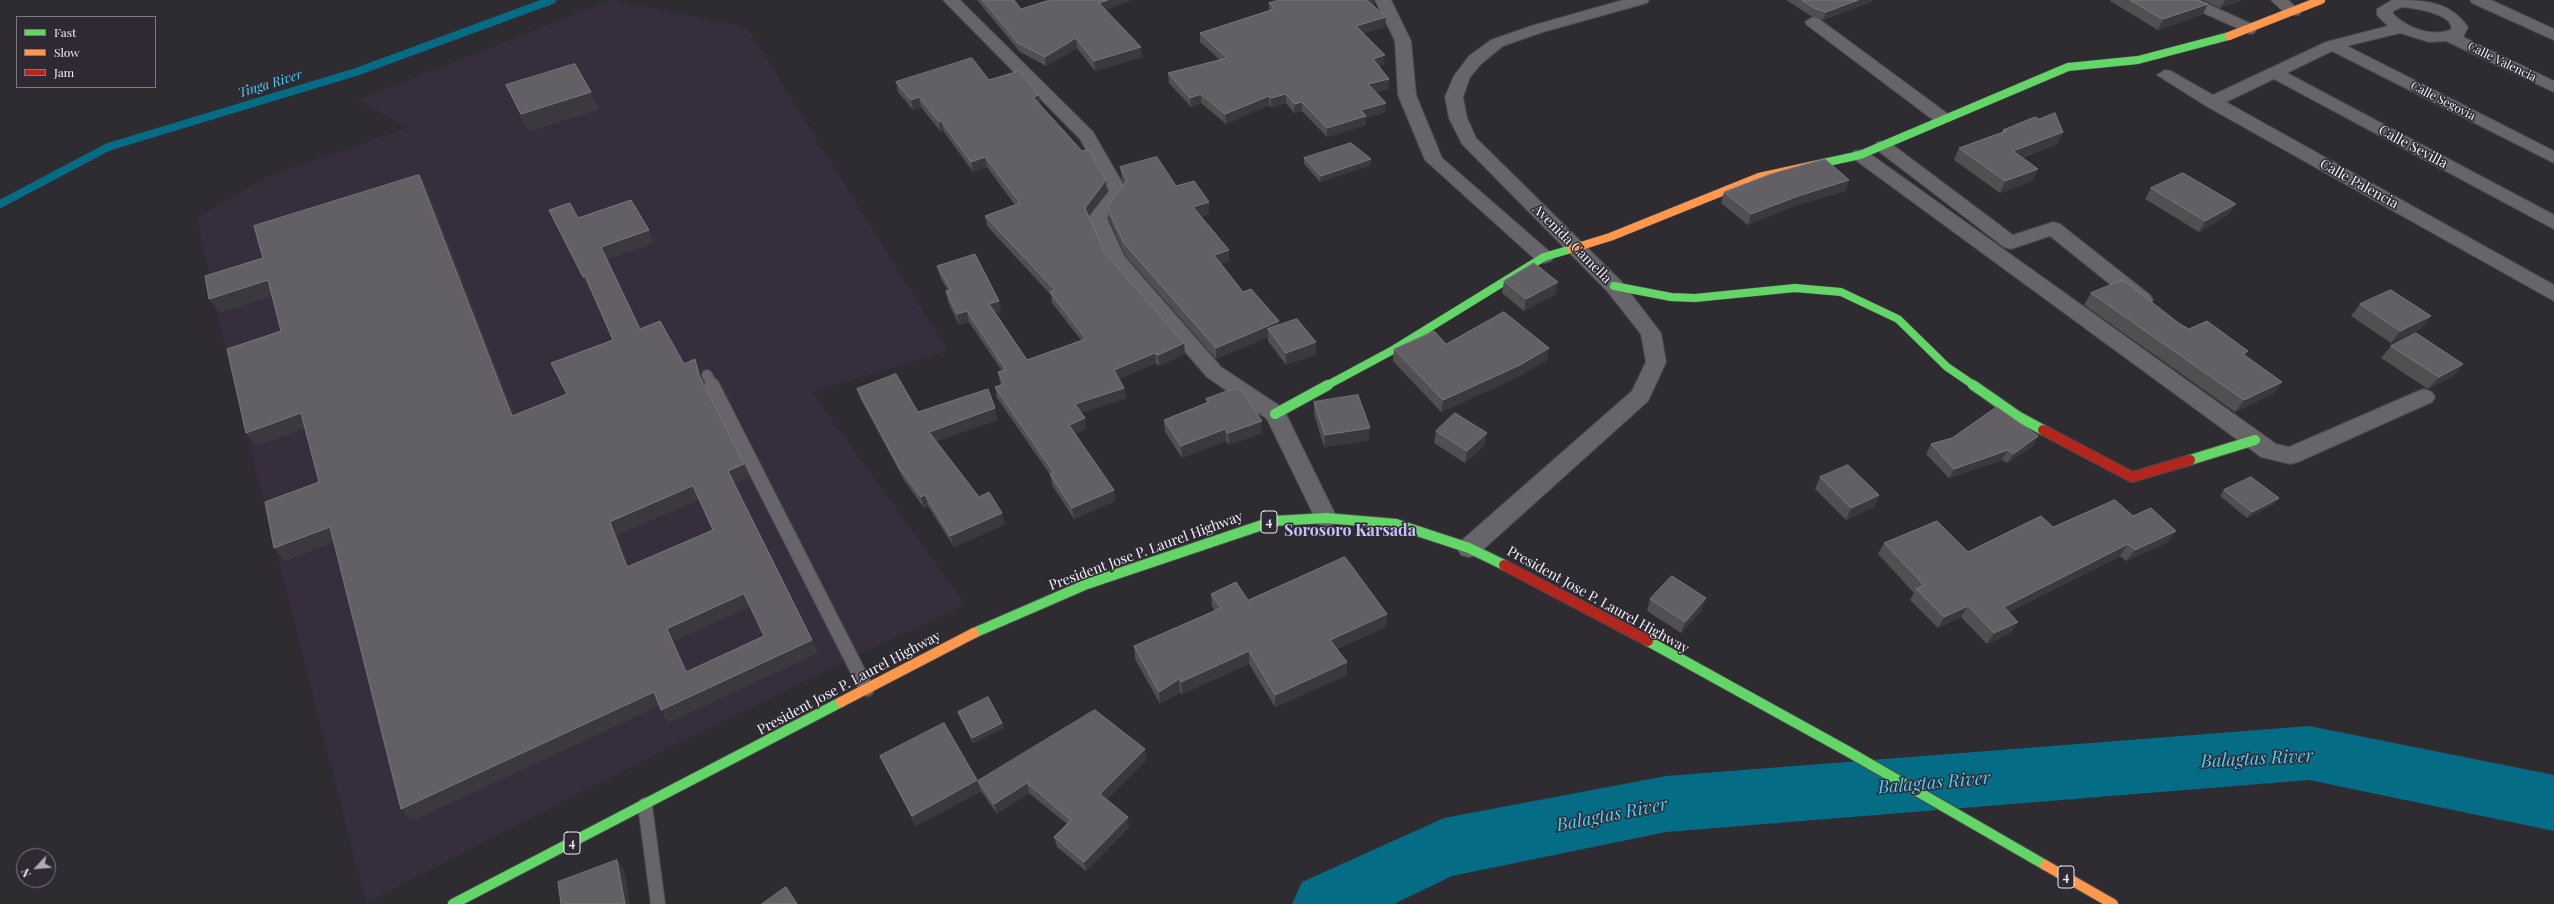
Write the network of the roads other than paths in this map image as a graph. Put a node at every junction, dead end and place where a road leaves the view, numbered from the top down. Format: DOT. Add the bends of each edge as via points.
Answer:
graph roads {
  1 [pos="952,0"];
  2 [pos="1383,0"];
  3 [pos="1641,0"];
  4 [pos="2181,0"];
  5 [pos="2279,0"];
  6 [pos="2321,0"];
  7 [pos="2467,0"];
  8 [pos="2478,0"];
  9 [pos="2387,2"];
  10 [pos="2442,11"];
  11 [pos="2293,12"];
  12 [pos="1813,22"];
  13 [pos="2402,28"];
  14 [pos="2251,30"];
  15 [pos="2554,35"];
  16 [pos="2450,37"];
  17 [pos="2332,45"];
  18 [pos="2272,72"];
  19 [pos="2164,75"];
  20 [pos="2554,87"];
  21 [pos="2212,102"];
  22 [pos="1942,118"];
  23 [pos="1883,146"];
  24 [pos="1860,155"];
  25 [pos="2554,158"];
  26 [pos="2554,223"];
  27 [pos="1574,246"];
  28 [pos="1544,257"];
  29 [pos="1614,286"];
  30 [pos="2554,294"];
  31 [pos="2156,310"];
  32 [pos="707,375"];
  33 [pos="2424,397"];
  34 [pos="1275,414"];
  35 [pos="2255,440"];
  36 [pos="1326,518"];
  37 [pos="1470,548"];
  38 [pos="867,689"];
  39 [pos="645,805"];
  40 [pos="453,904"];
  41 [pos="658,904"];
  42 [pos="2113,904"];
  1 -- 34 [label="street" via="1087,136 1118,191 1097,218 1115,259 1214,372"];
  2 -- 28 [label="street" via="1404,41 1407,95 1434,160"];
  3 -- 27 [label="street, Avenida Camella" via="1497,43 1475,60 1462,76 1454,97 1458,118 1468,140"];
  4 -- 14 [label="lane"];
  5 -- 11 [label="street"];
  6 -- 11 [label="main road"];
  7 -- 10 [label="street"];
  8 -- 15 [label="street"];
  9 -- 10 [label="street" via="2415,3"];
  9 -- 13 [label="street" via="2386,15"];
  10 -- 16 [label="street" via="2456,20 2460,27 2458,33"];
  11 -- 14 [label="main road"];
  12 -- 22 [label="street"];
  13 -- 16 [label="street" via="2424,36"];
  13 -- 17 [label="street"];
  14 -- 22 [label="main road" via="2138,60 2068,67"];
  16 -- 20 [label="street, Calle Valencia"];
  17 -- 18 [label="street"];
  17 -- 25 [label="street, Calle Segovia"];
  18 -- 21 [label="street"];
  18 -- 26 [label="street, Calle Sevilla"];
  19 -- 21 [label="street, Calle Palencia"];
  21 -- 30 [label="street, Calle Palencia"];
  22 -- 23 [label="main road"];
  23 -- 24 [label="main road"];
  23 -- 31 [label="street" via="2010,243 2053,228"];
  24 -- 27 [label="main road" via="1759,177 1610,237"];
  24 -- 35 [label="street"];
  27 -- 28 [label="main road"];
  27 -- 29 [label="street, Avenida Camella"];
  28 -- 34 [label="main road" via="1393,350"];
  29 -- 35 [label="main road" via="1671,297 1695,298 1795,288 1841,292 1898,319 1947,367 2019,417 2132,477"];
  29 -- 37 [label="street, Avenida Camella" via="1651,333 1656,362 1640,396"];
  32 -- 38 [label="lane"];
  33 -- 35 [label="street" via="2290,456 2269,451"];
  34 -- 36 [label="street"];
  36 -- 37 [label="main road, President Jose P. Laurel Highway / 4" via="1396,524"];
  36 -- 38 [label="main road, President Jose P. Laurel Highway / 4" via="1274,521 1087,584 985,627"];
  37 -- 42 [label="main road, President Jose P. Laurel Highway / 4" via="1531,577 1849,752"];
  38 -- 39 [label="main road, President Jose P. Laurel Highway / 4"];
  39 -- 40 [label="main road, President Jose P. Laurel Highway / 4"];
  39 -- 41 [label="lane"];
}
